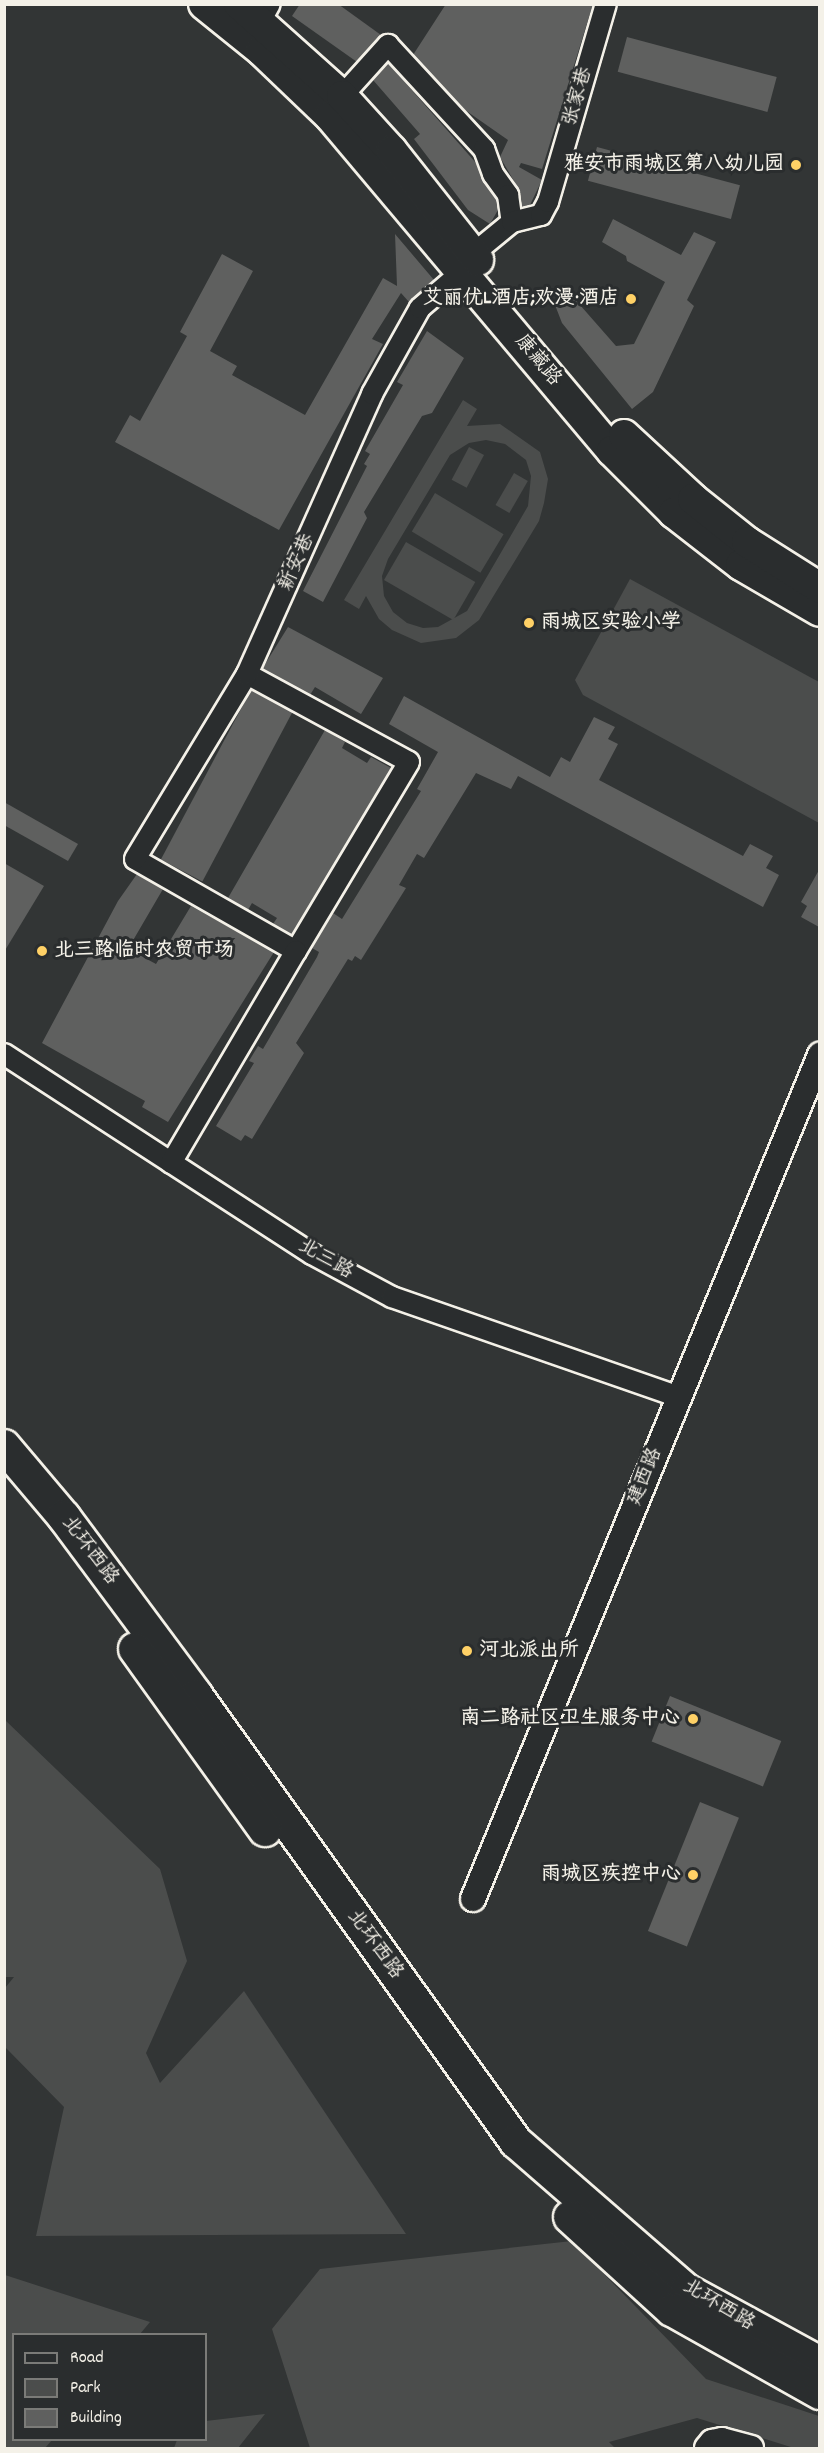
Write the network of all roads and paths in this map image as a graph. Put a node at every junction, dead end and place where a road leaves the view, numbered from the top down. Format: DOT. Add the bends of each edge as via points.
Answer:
graph roads {
  1 [pos="204,4"];
  2 [pos="606,4"];
  3 [pos="257,10"];
  4 [pos="342,96"];
  5 [pos="512,222"];
  6 [pos="467,263"];
  7 [pos="819,588"];
  8 [pos="819,611"];
  9 [pos="246,674"];
  10 [pos="296,951"];
  11 [pos="4,1054"];
  12 [pos="819,1055"];
  13 [pos="171,1162"];
  14 [pos="679,1397"];
  15 [pos="4,1446"];
  16 [pos="4,1476"];
  17 [pos="473,1899"];
  18 [pos="819,2363"];
  19 [pos="819,2393"];
  20 [pos="708,2448"];
  21 [pos="751,2448"];
  1 -- 6 [label="main road, 康藏路" via="262,51 330,116"];
  2 -- 5 [label="street, 张家巷" via="548,202 541,215"];
  3 -- 4 [label="main road, 康藏路"];
  4 -- 5 [label="street" via="388,45 484,149 493,174 508,195"];
  4 -- 6 [label="main road, 康藏路" via="392,152"];
  5 -- 6 [label="street, 张家巷"];
  6 -- 7 [label="main road, 康藏路" via="624,435 693,500 747,542"];
  6 -- 8 [label="main road, 康藏路" via="612,451 674,513 741,565"];
  6 -- 9 [label="street, 新安巷" via="420,308 372,394"];
  9 -- 10 [label="street, 新安巷" via="135,859"];
  9 -- 10 [label="street" via="409,762"];
  10 -- 13 [label="street"];
  11 -- 13 [label="street, 北三路"];
  12 -- 14 [label="street, 建西路"];
  13 -- 14 [label="street, 北三路" via="312,1254 392,1297"];
  14 -- 17 [label="street, 建西路"];
  15 -- 18 [label="highway, 北环西路" via="64,1517 189,1686 516,2142 686,2290"];
  16 -- 19 [label="highway, 北环西路" via="53,1531 189,1726 507,2160 672,2310"];
  20 -- 21 [label="street" via="712,2442 723,2440"];
}
